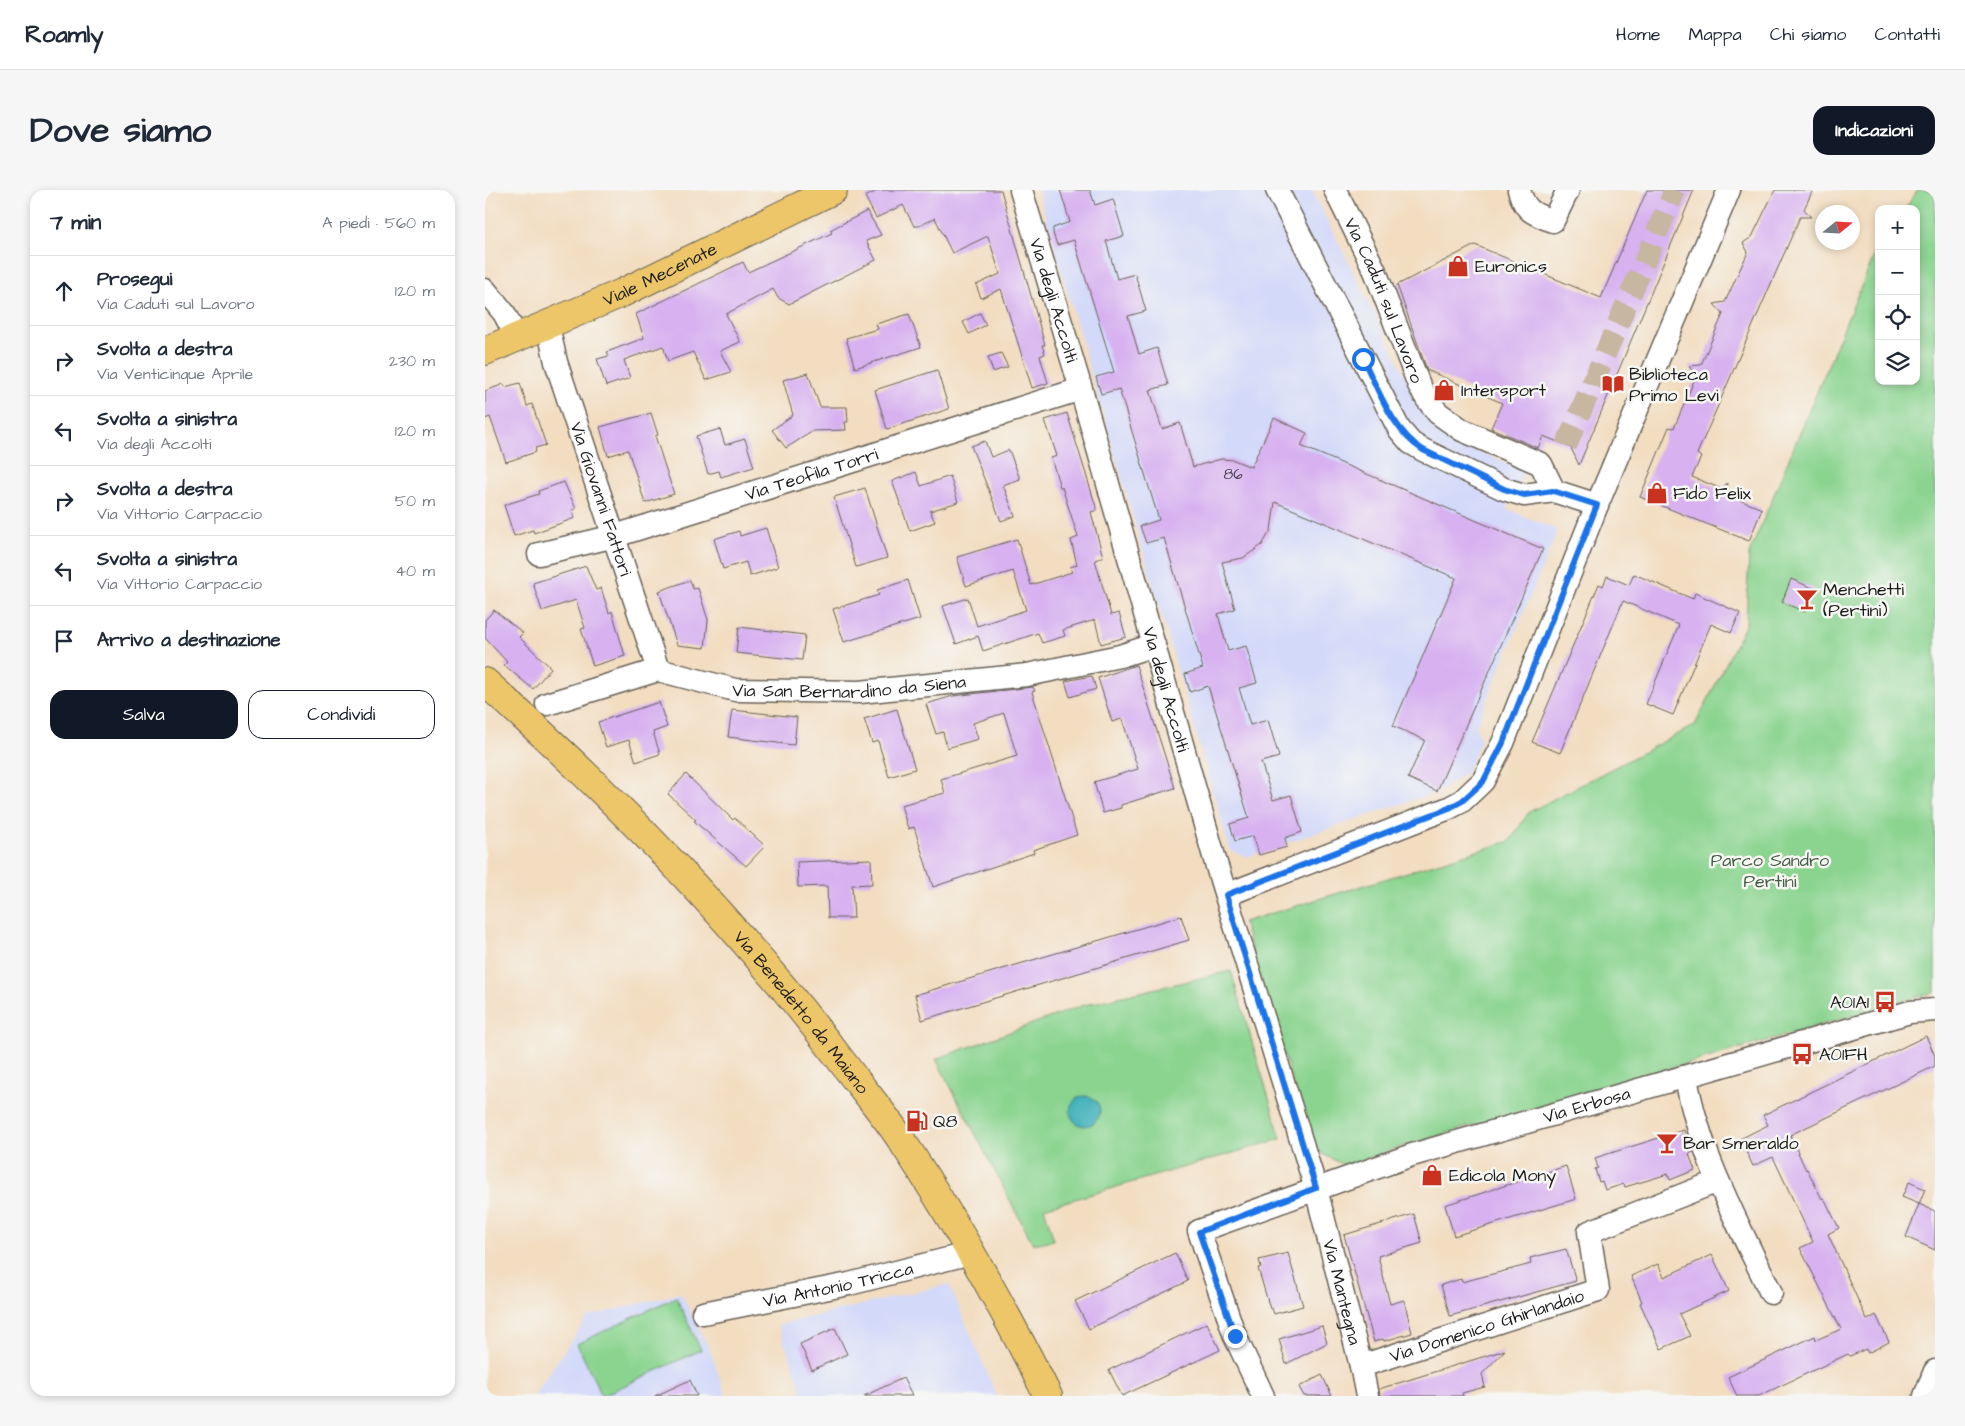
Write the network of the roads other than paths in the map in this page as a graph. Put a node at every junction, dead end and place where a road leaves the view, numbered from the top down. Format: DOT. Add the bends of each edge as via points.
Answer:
graph roads {
  1 [pos="833,190"];
  2 [pos="1021,190"];
  3 [pos="1277,190"];
  4 [pos="1335,190"];
  5 [pos="1519,190"];
  6 [pos="1568,190"];
  7 [pos="1729,191"];
  8 [pos="485,290"];
  9 [pos="548,326"];
  10 [pos="517,338"];
  11 [pos="485,351"];
  12 [pos="1081,389"];
  13 [pos="1553,491"];
  14 [pos="1597,505"];
  15 [pos="615,536"];
  16 [pos="539,554"];
  17 [pos="1154,644"];
  18 [pos="658,670"];
  19 [pos="485,682"];
  20 [pos="547,704"];
  21 [pos="1226,895"];
  22 [pos="1935,1010"];
  23 [pos="1935,1022"];
  24 [pos="1860,1028"];
  25 [pos="1686,1077"];
  26 [pos="1718,1181"];
  27 [pos="1316,1188"];
  28 [pos="971,1253"];
  29 [pos="1771,1293"];
  30 [pos="703,1313"];
  31 [pos="1361,1366"];
  32 [pos="1935,1371"];
  33 [pos="1048,1396"];
  34 [pos="1263,1396"];
  35 [pos="1367,1396"];
  36 [pos="1925,1396"];
  1 -- 9 [label="main road, Viale Mecenate"];
  2 -- 12 [label="street, Via degli Accolti"];
  3 -- 13 [label="street" via="1399,429 1411,443 1504,489 1524,495"];
  4 -- 13 [label="street, Via Caduti sul Lavoro" via="1375,271 1419,386 1427,399 1438,413 1462,430 1541,464"];
  5 -- 6 [label="street" via="1523,205 1553,222"];
  7 -- 14 [label="street"];
  8 -- 10 [label="street" via="504,313"];
  9 -- 10 [label="main road, Viale Mecenate"];
  9 -- 15 [label="street, Via Giovanni Fattori"];
  10 -- 11 [label="main road, Viale Mecenate"];
  12 -- 15 [label="street, Via Teofila Torri"];
  12 -- 17 [label="street, Via degli Accolti"];
  13 -- 14 [label="street"];
  14 -- 21 [label="street" via="1503,743 1483,782 1449,808"];
  15 -- 16 [label="street, Via Teofila Torri"];
  15 -- 18 [label="street, Via Giovanni Fattori"];
  17 -- 18 [label="street, Via San Bernardino da Siena" via="1120,656 1027,675 860,692 735,690"];
  17 -- 21 [label="street, Via degli Accolti"];
  18 -- 20 [label="street"];
  19 -- 28 [label="main road, Via Benedetto da Maiano" via="643,831 744,940 821,1034 901,1140"];
  21 -- 27 [label="street, Via degli Accolti"];
  22 -- 24 [label="street, Via Erbosa" via="1911,1012"];
  23 -- 24 [label="street, Via Erbosa" via="1913,1020"];
  24 -- 25 [label="street, Via Erbosa"];
  25 -- 26 [label="street" via="1692,1112"];
  25 -- 27 [label="street, Via Erbosa" via="1412,1155"];
  26 -- 29 [label="street"];
  26 -- 31 [label="street, Via Domenico Ghirlandaio" via="1589,1232 1598,1290"];
  27 -- 31 [label="street, Via Mantegna"];
  27 -- 34 [label="street, Via Erbosa" via="1199,1232 1235,1336"];
  28 -- 30 [label="street, Via Antonio Tricca" via="849,1284"];
  28 -- 33 [label="main road, Via Benedetto da Maiano"];
  31 -- 35 [label="street, Via Mantegna"];
  32 -- 36 [label="street"];
}
